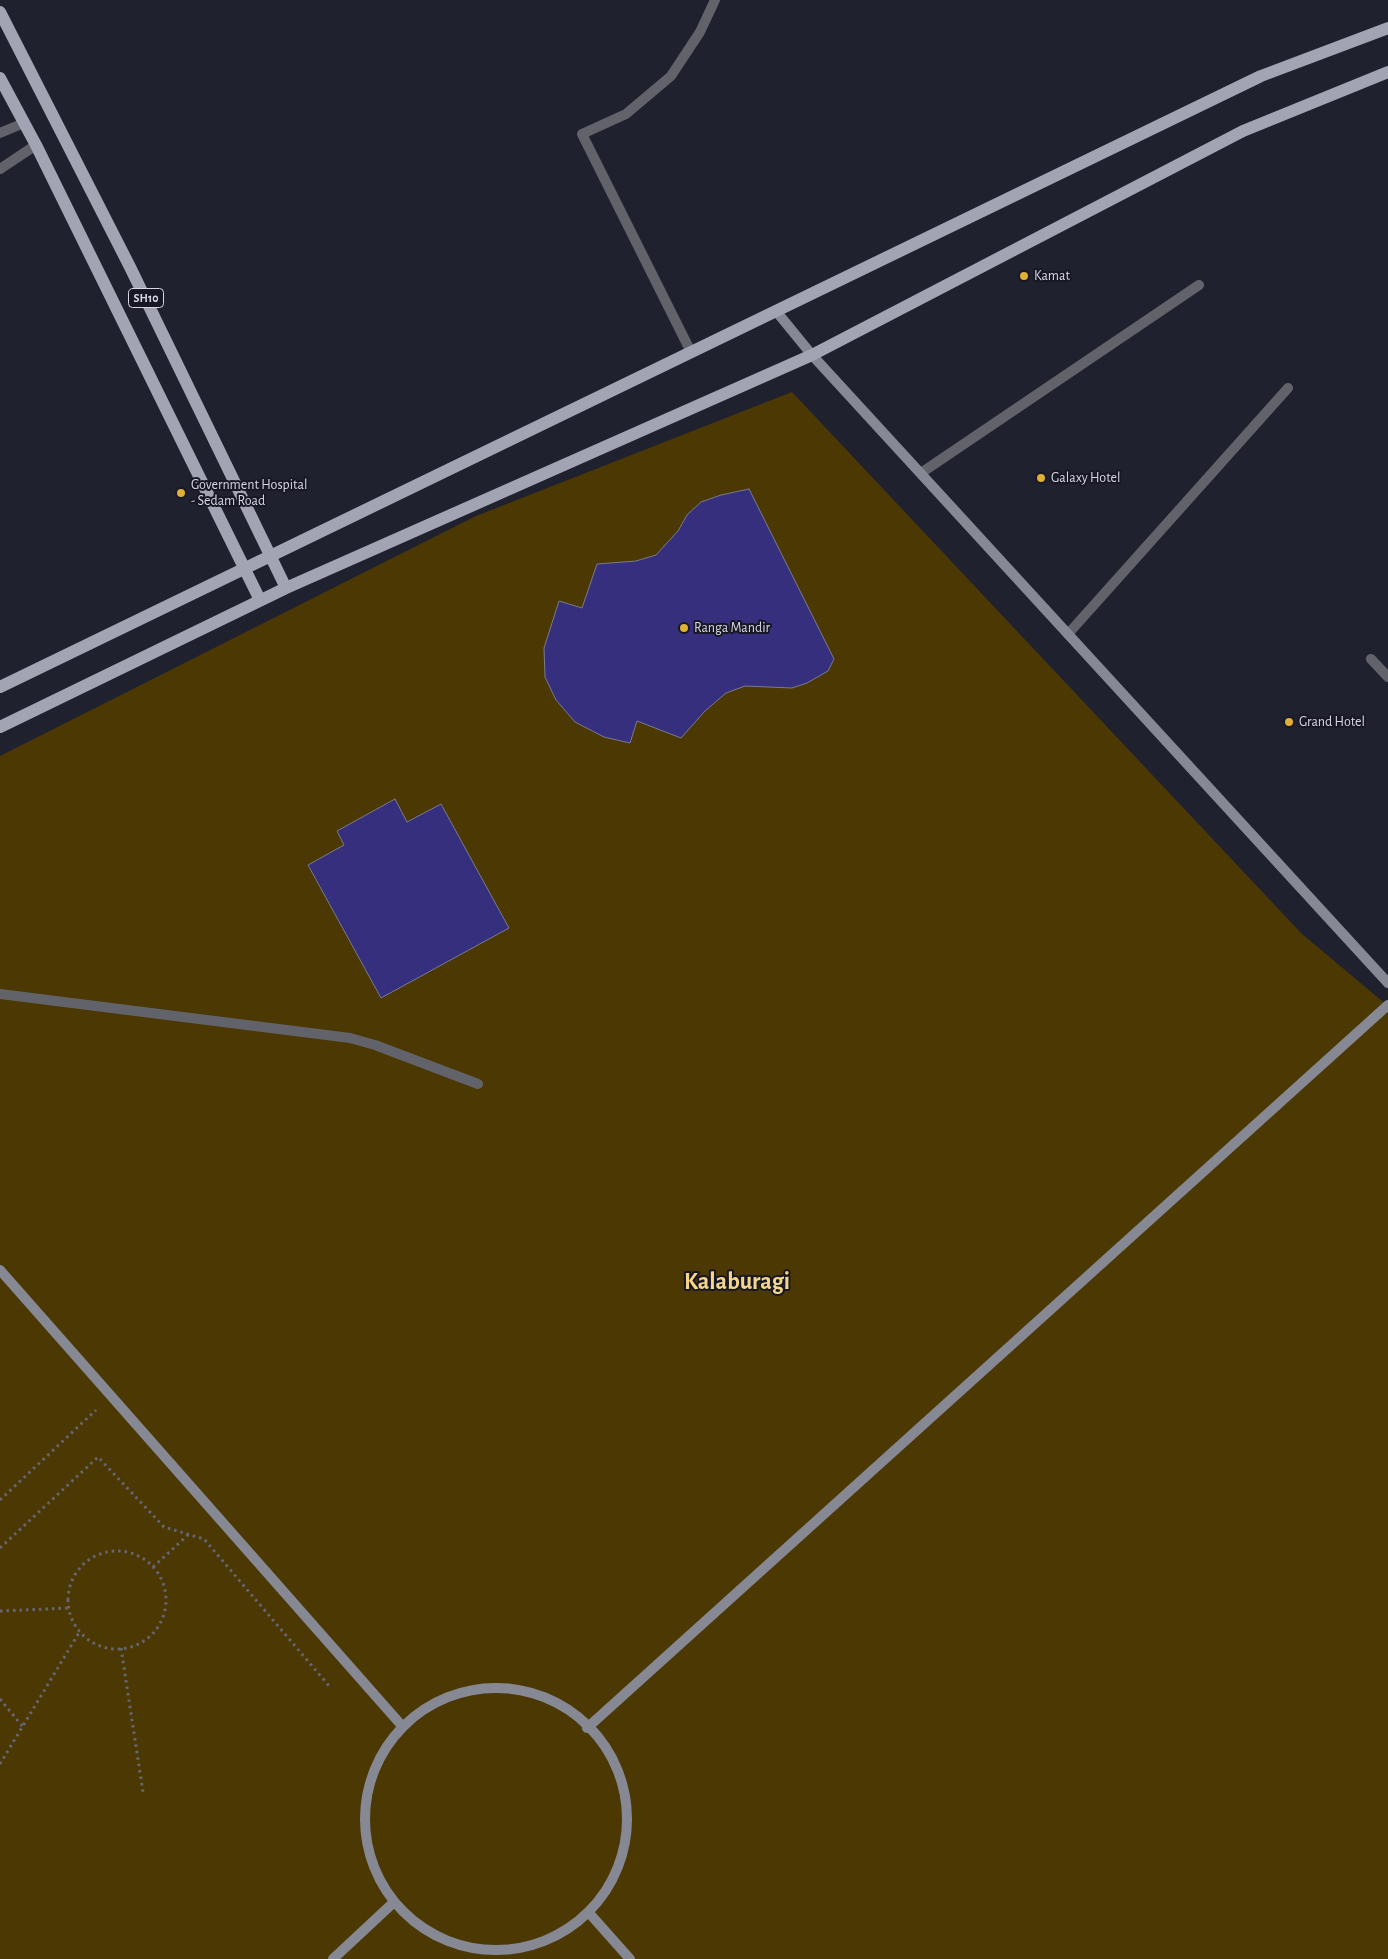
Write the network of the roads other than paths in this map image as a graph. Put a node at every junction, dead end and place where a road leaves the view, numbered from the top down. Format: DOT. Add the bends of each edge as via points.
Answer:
graph roads {
  1 [pos="715,0"];
  2 [pos="0,12"];
  3 [pos="1388,28"];
  4 [pos="1388,72"];
  5 [pos="0,78"];
  6 [pos="24,123"];
  7 [pos="0,133"];
  8 [pos="36,145"];
  9 [pos="0,169"];
  10 [pos="1199,285"];
  11 [pos="776,311"];
  12 [pos="691,352"];
  13 [pos="812,355"];
  14 [pos="1288,388"];
  15 [pos="921,473"];
  16 [pos="271,556"];
  17 [pos="245,569"];
  18 [pos="286,588"];
  19 [pos="260,600"];
  20 [pos="1068,634"];
  21 [pos="1371,660"];
  22 [pos="1388,677"];
  23 [pos="0,687"];
  24 [pos="0,727"];
  25 [pos="1388,983"];
  26 [pos="0,994"];
  27 [pos="1388,1005"];
  28 [pos="478,1084"];
  29 [pos="0,1270"];
  30 [pos="402,1727"];
  31 [pos="587,1728"];
  32 [pos="393,1903"];
  33 [pos="590,1914"];
  34 [pos="333,1959"];
  35 [pos="630,1959"];
  1 -- 12 [label="street" via="700,32 671,76 626,114 582,134"];
  2 -- 16 [label="main road, SH10" via="130,266"];
  3 -- 11 [label="main road" via="1261,76"];
  4 -- 13 [label="main road" via="1243,130"];
  5 -- 6 [label="main road, SH10"];
  6 -- 7 [label="street"];
  6 -- 8 [label="main road, SH10"];
  8 -- 9 [label="street"];
  8 -- 17 [label="main road, SH10"];
  10 -- 15 [label="street"];
  11 -- 12 [label="main road"];
  11 -- 13 [label="street"];
  12 -- 16 [label="main road"];
  13 -- 15 [label="street"];
  13 -- 18 [label="main road"];
  14 -- 20 [label="street"];
  15 -- 20 [label="street"];
  16 -- 17 [label="main road"];
  16 -- 18 [label="main road, SH10"];
  17 -- 19 [label="main road, SH10"];
  17 -- 23 [label="main road"];
  18 -- 19 [label="main road"];
  19 -- 24 [label="main road"];
  20 -- 25 [label="street"];
  21 -- 22 [label="street"];
  26 -- 28 [label="street" via="350,1038 375,1044"];
  27 -- 31 [label="street"];
  29 -- 30 [label="street"];
  30 -- 31 [label="street" via="428,1705 471,1689 497,1686 559,1702"];
  30 -- 32 [label="street" via="390,1739 365,1798 366,1848"];
  31 -- 33 [label="street" via="605,1744 627,1798 621,1865"];
  32 -- 33 [label="street" via="440,1940 491,1952 543,1944"];
  32 -- 34 [label="street"];
  33 -- 35 [label="street"];
}
